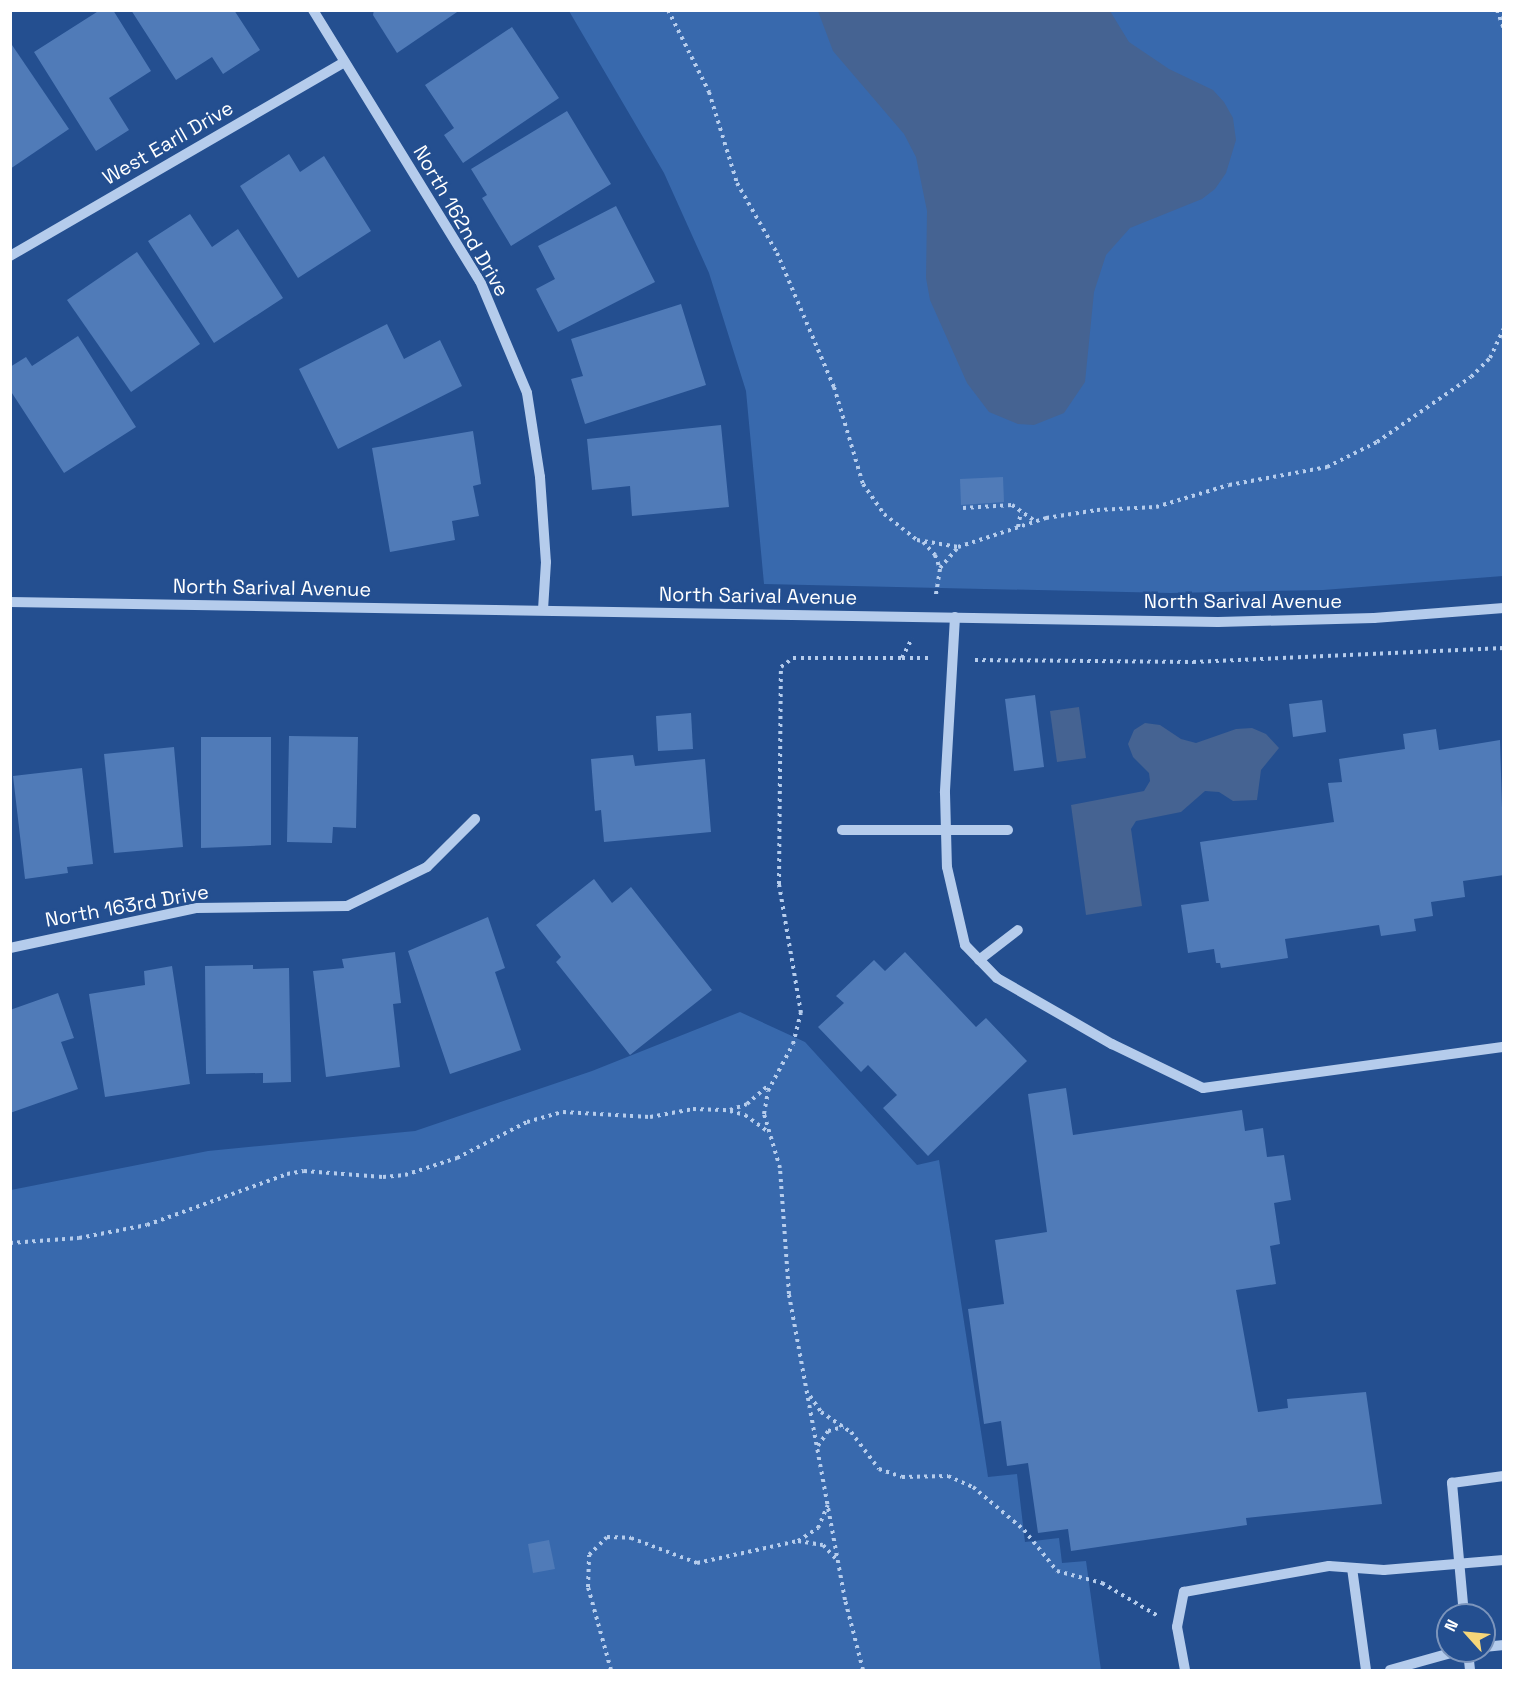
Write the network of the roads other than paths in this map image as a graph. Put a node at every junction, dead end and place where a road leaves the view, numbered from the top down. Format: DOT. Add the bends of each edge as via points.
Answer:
graph roads {
  1 [pos="313,10"];
  2 [pos="344,62"];
  3 [pos="10,256"];
  4 [pos="10,602"];
  5 [pos="1503,608"];
  6 [pos="543,610"];
  7 [pos="955,617"];
  8 [pos="475,819"];
  9 [pos="842,830"];
  10 [pos="1008,830"];
  11 [pos="946,831"];
  12 [pos="1018,930"];
  13 [pos="10,948"];
  14 [pos="979,960"];
  15 [pos="1503,1047"];
  16 [pos="1503,1476"];
  17 [pos="1503,1560"];
  18 [pos="1459,1564"];
  19 [pos="1352,1568"];
  20 [pos="1463,1603"];
  21 [pos="1436,1657"];
  22 [pos="1185,1671"];
  23 [pos="1366,1671"];
  24 [pos="1390,1671"];
  1 -- 2 [label="street, North 162nd Drive"];
  2 -- 3 [label="street, West Earll Drive"];
  2 -- 6 [label="street, North 162nd Drive" via="480,281 527,393 540,477 546,562"];
  4 -- 6 [label="street, North Sarival Avenue"];
  5 -- 7 [label="street, North Sarival Avenue" via="1374,618 1218,622"];
  6 -- 7 [label="street, North Sarival Avenue"];
  7 -- 11 [label="street"];
  8 -- 13 [label="street, North 163rd Drive" via="427,867 347,906 196,908"];
  9 -- 11 [label="street"];
  10 -- 11 [label="street"];
  11 -- 14 [label="street" via="947,867 965,945"];
  12 -- 14 [label="street"];
  14 -- 15 [label="street" via="998,978 1041,1005 1203,1088"];
  16 -- 18 [label="street" via="1452,1483"];
  17 -- 18 [label="street"];
  18 -- 19 [label="street" via="1384,1570"];
  18 -- 20 [label="street"];
  19 -- 22 [label="street" via="1329,1566 1184,1592 1177,1627"];
  19 -- 23 [label="street"];
  21 -- 24 [label="street"];
}
